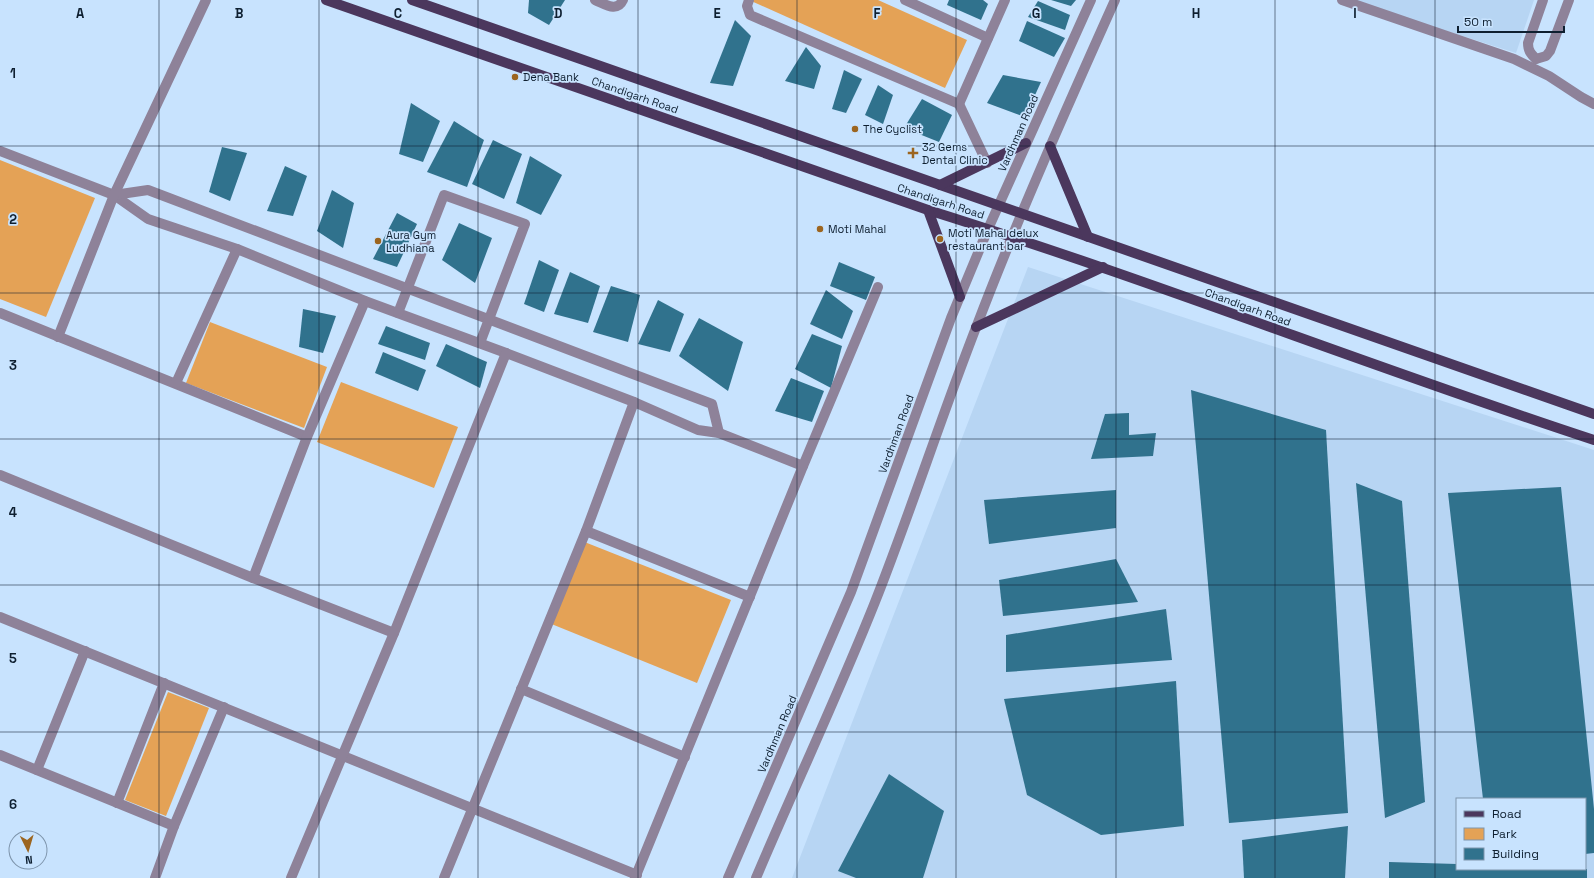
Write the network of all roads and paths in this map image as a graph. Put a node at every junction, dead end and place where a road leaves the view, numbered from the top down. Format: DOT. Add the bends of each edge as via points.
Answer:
graph roads {
  1 [pos="206,0"];
  2 [pos="326,0"];
  3 [pos="412,0"];
  4 [pos="595,0"];
  5 [pos="624,0"];
  6 [pos="749,0"];
  7 [pos="905,0"];
  8 [pos="1005,0"];
  9 [pos="1091,0"];
  10 [pos="1115,0"];
  11 [pos="1342,0"];
  12 [pos="1543,0"];
  13 [pos="1568,0"];
  14 [pos="988,38"];
  15 [pos="1535,63"];
  16 [pos="959,104"];
  17 [pos="1594,104"];
  18 [pos="1026,143"];
  19 [pos="1050,146"];
  20 [pos="0,151"];
  21 [pos="987,163"];
  22 [pos="940,185"];
  23 [pos="114,195"];
  24 [pos="998,206"];
  25 [pos="928,210"];
  26 [pos="1022,213"];
  27 [pos="988,229"];
  28 [pos="1012,236"];
  29 [pos="1088,237"];
  30 [pos="237,249"];
  31 [pos="1103,267"];
  32 [pos="878,287"];
  33 [pos="408,288"];
  34 [pos="960,297"];
  35 [pos="364,301"];
  36 [pos="0,313"];
  37 [pos="398,313"];
  38 [pos="489,320"];
  39 [pos="976,327"];
  40 [pos="58,337"];
  41 [pos="480,343"];
  42 [pos="506,353"];
  43 [pos="176,383"];
  44 [pos="634,402"];
  45 [pos="1594,414"];
  46 [pos="719,433"];
  47 [pos="307,437"];
  48 [pos="1594,440"];
  49 [pos="803,466"];
  50 [pos="0,475"];
  51 [pos="586,531"];
  52 [pos="253,578"];
  53 [pos="750,597"];
  54 [pos="0,617"];
  55 [pos="394,633"];
  56 [pos="85,651"];
  57 [pos="164,683"];
  58 [pos="521,689"];
  59 [pos="224,707"];
  60 [pos="0,755"];
  61 [pos="343,755"];
  62 [pos="685,757"];
  63 [pos="37,770"];
  64 [pos="116,803"];
  65 [pos="471,809"];
  66 [pos="174,826"];
  67 [pos="636,876"];
  68 [pos="155,878"];
  69 [pos="291,878"];
  70 [pos="444,878"];
  71 [pos="728,878"];
  72 [pos="756,878"];
  1 -- 23 [label="street"];
  2 -- 25 [label="main road, Chandigarh Road"];
  3 -- 22 [label="main road, Chandigarh Road"];
  4 -- 5 [label="street" via="615,7"];
  6 -- 16 [label="street" via="747,6 750,15"];
  7 -- 14 [label="street"];
  8 -- 14 [label="street"];
  9 -- 18 [label="street, Vardhman Road"];
  10 -- 19 [label="street"];
  11 -- 15 [label="street" via="1514,59"];
  12 -- 15 [label="street" via="1528,43"];
  13 -- 15 [label="street" via="1550,51"];
  14 -- 16 [label="street"];
  15 -- 17 [label="street" via="1581,98"];
  16 -- 21 [label="street"];
  18 -- 21 [label="main road"];
  18 -- 24 [label="street, Vardhman Road"];
  19 -- 26 [label="street"];
  19 -- 29 [label="main road"];
  20 -- 23 [label="street"];
  21 -- 22 [label="main road"];
  22 -- 24 [label="main road, Chandigarh Road"];
  23 -- 30 [label="street" via="148,219"];
  23 -- 33 [label="street" via="148,190"];
  23 -- 40 [label="street"];
  24 -- 26 [label="main road, Chandigarh Road"];
  24 -- 27 [label="street, Vardhman Road"];
  25 -- 27 [label="main road, Chandigarh Road"];
  25 -- 34 [label="main road"];
  26 -- 28 [label="street"];
  26 -- 29 [label="main road, Chandigarh Road"];
  27 -- 28 [label="main road, Chandigarh Road"];
  27 -- 34 [label="street, Vardhman Road"];
  28 -- 31 [label="main road, Chandigarh Road"];
  28 -- 39 [label="street"];
  29 -- 45 [label="main road, Chandigarh Road"];
  30 -- 35 [label="street"];
  30 -- 43 [label="street"];
  31 -- 39 [label="main road"];
  31 -- 48 [label="main road, Chandigarh Road" via="1497,408"];
  32 -- 49 [label="street"];
  33 -- 37 [label="street"];
  33 -- 38 [label="street"];
  33 -- 38 [label="street" via="444,195 525,224"];
  34 -- 71 [label="street, Vardhman Road" via="851,592"];
  35 -- 37 [label="street"];
  35 -- 47 [label="street"];
  36 -- 40 [label="street"];
  37 -- 41 [label="street"];
  38 -- 41 [label="street"];
  38 -- 46 [label="street" via="712,404"];
  39 -- 72 [label="street" via="873,607"];
  40 -- 43 [label="street"];
  41 -- 42 [label="street"];
  42 -- 44 [label="street"];
  42 -- 55 [label="street"];
  43 -- 47 [label="street"];
  44 -- 46 [label="street" via="698,430"];
  44 -- 51 [label="street"];
  46 -- 49 [label="street"];
  47 -- 52 [label="street"];
  49 -- 53 [label="street"];
  50 -- 52 [label="street"];
  51 -- 53 [label="street"];
  51 -- 58 [label="street"];
  52 -- 55 [label="street"];
  53 -- 62 [label="street"];
  54 -- 56 [label="street"];
  55 -- 61 [label="street"];
  56 -- 57 [label="street"];
  56 -- 63 [label="street"];
  57 -- 59 [label="street"];
  57 -- 64 [label="street"];
  58 -- 62 [label="street"];
  58 -- 65 [label="street"];
  59 -- 61 [label="street"];
  59 -- 66 [label="street"];
  60 -- 63 [label="street"];
  61 -- 65 [label="street"];
  61 -- 69 [label="street"];
  62 -- 67 [label="street"];
  63 -- 64 [label="street"];
  64 -- 66 [label="street"];
  65 -- 67 [label="street"];
  65 -- 70 [label="street"];
  66 -- 68 [label="street"];
}
